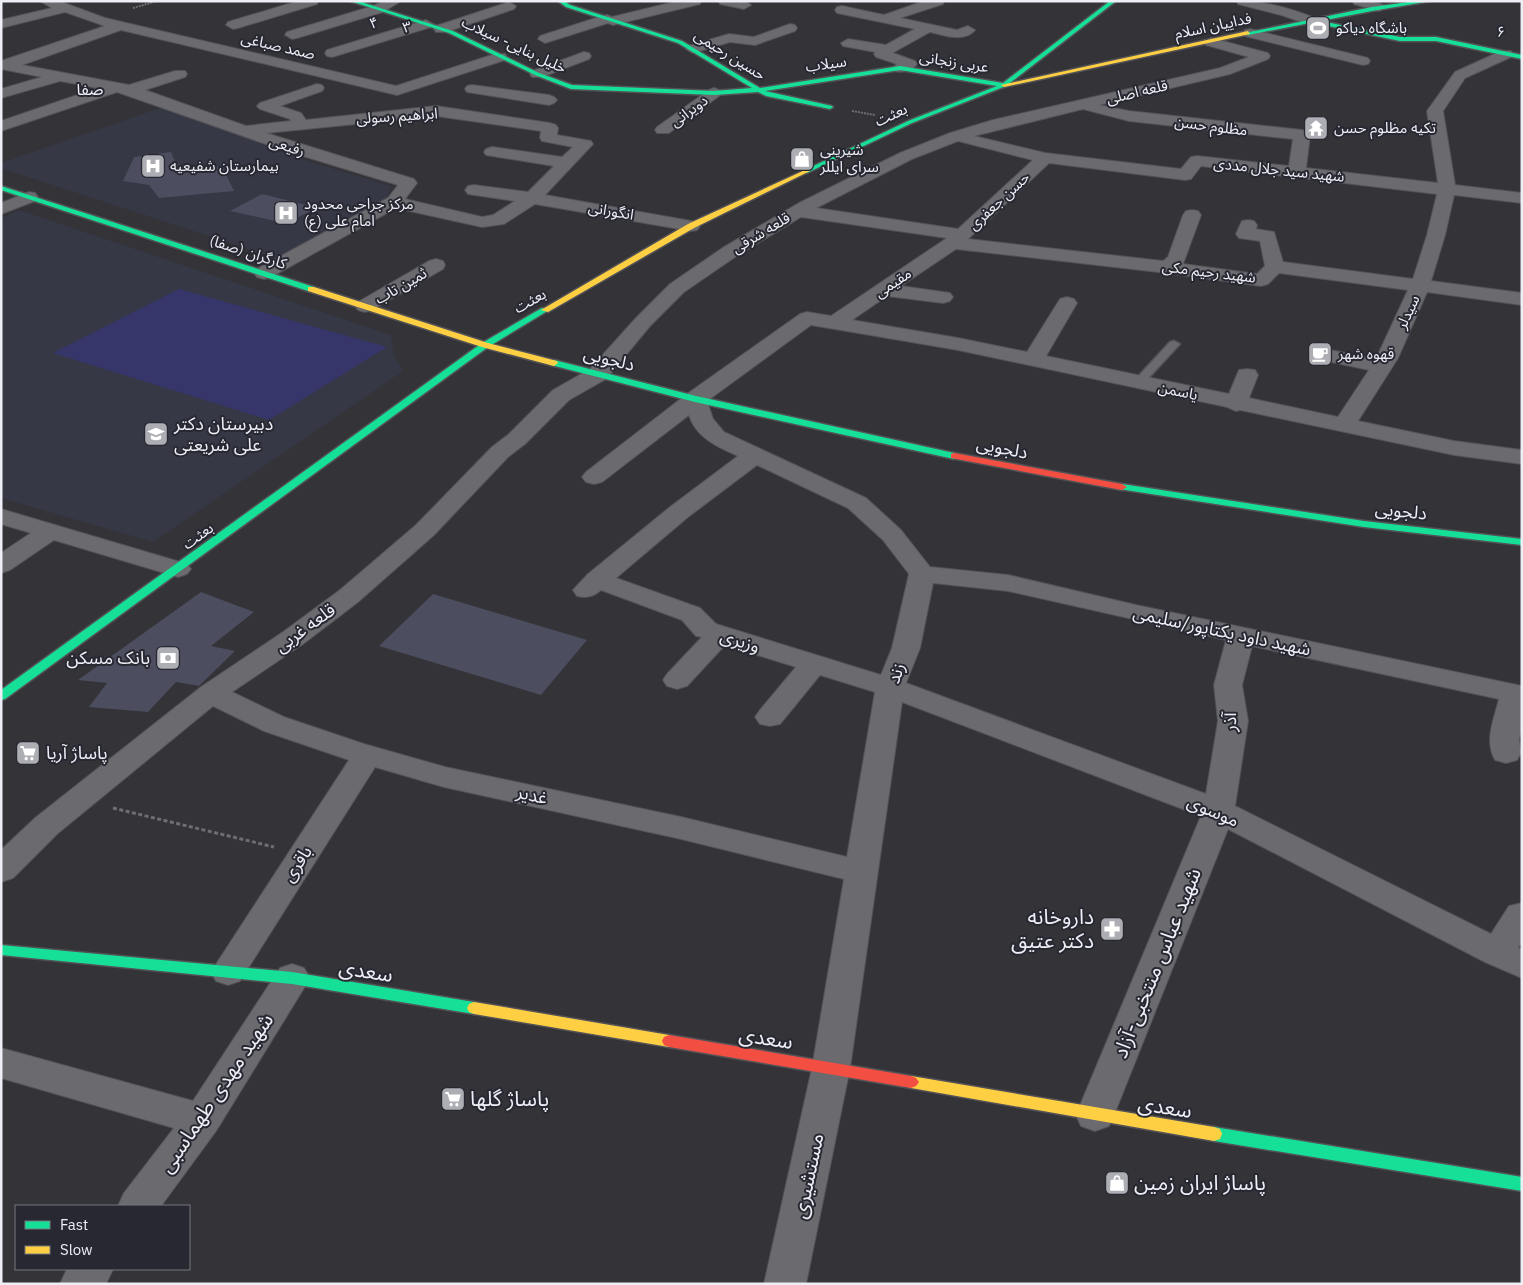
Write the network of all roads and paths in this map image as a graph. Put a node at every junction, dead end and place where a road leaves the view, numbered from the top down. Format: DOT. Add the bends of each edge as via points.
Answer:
graph roads {
  1 [pos="46,1"];
  2 [pos="312,1"];
  3 [pos="352,1"];
  4 [pos="395,1"];
  5 [pos="560,1"];
  6 [pos="636,1"];
  7 [pos="695,1"];
  8 [pos="724,1"];
  9 [pos="938,1"];
  10 [pos="1114,1"];
  11 [pos="1243,1"];
  12 [pos="1359,1"];
  13 [pos="1429,1"];
  14 [pos="744,5"];
  15 [pos="509,6"];
  16 [pos="1379,7"];
  17 [pos="67,8"];
  18 [pos="667,8"];
  19 [pos="378,9"];
  20 [pos="842,10"];
  21 [pos="1342,14"];
  22 [pos="882,19"];
  23 [pos="610,20"];
  24 [pos="1371,20"];
  25 [pos="1310,21"];
  26 [pos="1,24"];
  27 [pos="426,24"];
  28 [pos="121,25"];
  29 [pos="233,25"];
  30 [pos="790,28"];
  31 [pos="928,28"];
  32 [pos="1409,28"];
  33 [pos="446,30"];
  34 [pos="968,30"];
  35 [pos="1250,34"];
  36 [pos="292,35"];
  37 [pos="169,37"];
  38 [pos="546,39"];
  39 [pos="1436,39"];
  40 [pos="1211,42"];
  41 [pos="70,43"];
  42 [pos="848,43"];
  43 [pos="144,44"];
  44 [pos="97,48"];
  45 [pos="741,48"];
  46 [pos="1481,48"];
  47 [pos="693,49"];
  48 [pos="889,50"];
  49 [pos="1517,50"];
  50 [pos="332,53"];
  51 [pos="372,54"];
  52 [pos="584,56"];
  53 [pos="500,57"];
  54 [pos="710,59"];
  55 [pos="1364,61"];
  56 [pos="2,66"];
  57 [pos="900,68"];
  58 [pos="180,74"];
  59 [pos="537,74"];
  60 [pos="60,76"];
  61 [pos="1004,85"];
  62 [pos="571,87"];
  63 [pos="114,88"];
  64 [pos="317,88"];
  65 [pos="472,89"];
  66 [pos="130,90"];
  67 [pos="756,90"];
  68 [pos="714,92"];
  69 [pos="2,94"];
  70 [pos="549,100"];
  71 [pos="1085,104"];
  72 [pos="830,107"];
  73 [pos="510,122"];
  74 [pos="910,122"];
  75 [pos="301,124"];
  76 [pos="1,126"];
  77 [pos="663,130"];
  78 [pos="244,131"];
  79 [pos="956,136"];
  80 [pos="492,152"];
  81 [pos="1045,158"];
  82 [pos="566,162"];
  83 [pos="1298,171"];
  84 [pos="1,188"];
  85 [pos="1446,189"];
  86 [pos="474,190"];
  87 [pos="29,197"];
  88 [pos="532,198"];
  89 [pos="1522,198"];
  90 [pos="394,202"];
  91 [pos="1,209"];
  92 [pos="799,211"];
  93 [pos="927,213"];
  94 [pos="1192,215"];
  95 [pos="1248,225"];
  96 [pos="691,226"];
  97 [pos="911,228"];
  98 [pos="957,239"];
  99 [pos="436,265"];
  100 [pos="1167,266"];
  101 [pos="1275,267"];
  102 [pos="264,273"];
  103 [pos="1420,286"];
  104 [pos="883,290"];
  105 [pos="943,297"];
  106 [pos="1522,299"];
  107 [pos="1067,302"];
  108 [pos="365,306"];
  109 [pos="834,322"];
  110 [pos="1174,344"];
  111 [pos="485,345"];
  112 [pos="1320,354"];
  113 [pos="1033,360"];
  114 [pos="1382,366"];
  115 [pos="598,374"];
  116 [pos="1247,375"];
  117 [pos="1138,383"];
  118 [pos="695,399"];
  119 [pos="1236,404"];
  120 [pos="1345,424"];
  121 [pos="755,455"];
  122 [pos="1522,457"];
  123 [pos="594,477"];
  124 [pos="1,516"];
  125 [pos="50,531"];
  126 [pos="1522,542"];
  127 [pos="1,565"];
  128 [pos="178,569"];
  129 [pos="922,574"];
  130 [pos="720,634"];
  131 [pos="1241,634"];
  132 [pos="814,664"];
  133 [pos="677,680"];
  134 [pos="890,687"];
  135 [pos="211,693"];
  136 [pos="1518,694"];
  137 [pos="1,696"];
  138 [pos="770,717"];
  139 [pos="1506,754"];
  140 [pos="367,756"];
  141 [pos="78,800"];
  142 [pos="1219,811"];
  143 [pos="303,854"];
  144 [pos="1,870"];
  145 [pos="861,872"];
  146 [pos="1521,915"];
  147 [pos="1,950"];
  148 [pos="1509,959"];
  149 [pos="228,972"];
  150 [pos="292,978"];
  151 [pos="1,1063"];
  152 [pos="831,1068"];
  153 [pos="1095,1114"];
  154 [pos="202,1120"];
  155 [pos="1522,1184"];
  156 [pos="139,1205"];
  157 [pos="91,1270"];
  158 [pos="81,1284"];
  159 [pos="786,1284"];
  1 -- 17 [label="street, صمد صباغی"];
  2 -- 29 [label="street"];
  3 -- 19 [label="main road, خلیل بنایی- سیلاب"];
  4 -- 19 [label="street"];
  5 -- 23 [label="main road, حسین رحیمی"];
  6 -- 18 [label="street"];
  7 -- 18 [label="street"];
  8 -- 14 [label="street"];
  9 -- 22 [label="street"];
  10 -- 61 [label="main road, بعثت"];
  11 -- 25 [label="street"];
  12 -- 16 [label="street"];
  13 -- 16 [label="main road, فداییان اسلام"];
  15 -- 33 [label="street, ۳"];
  16 -- 21 [label="main road, فداییان اسلام"];
  17 -- 26 [label="street"];
  17 -- 28 [label="street, صمد صباغی"];
  18 -- 23 [label="street"];
  19 -- 27 [label="main road, خلیل بنایی- سیلاب"];
  19 -- 36 [label="street"];
  20 -- 22 [label="street"];
  21 -- 24 [label="main road"];
  21 -- 25 [label="main road, فداییان اسلام"];
  22 -- 31 [label="street"];
  23 -- 38 [label="street"];
  23 -- 47 [label="main road, حسین رحیمی"];
  25 -- 35 [label="main road, فداییان اسلام"];
  25 -- 39 [label="main road" via="1400,39"];
  27 -- 33 [label="main road, خلیل بنایی- سیلاب"];
  27 -- 50 [label="street, ۴"];
  28 -- 37 [label="street, صمد صباغی"];
  28 -- 41 [label="street"];
  30 -- 47 [label="street" via="755,41 729,38"];
  31 -- 34 [label="street" via="958,34"];
  31 -- 48 [label="street"];
  32 -- 39 [label="main road"];
  33 -- 51 [label="street, ۳"];
  33 -- 53 [label="main road, خلیل بنایی- سیلاب"];
  35 -- 40 [label="main road, فداییان اسلام" via="1226,36"];
  35 -- 55 [label="street"];
  37 -- 43 [label="street"];
  37 -- 53 [label="street, صمد صباغی" via="397,91"];
  39 -- 46 [label="main road"];
  40 -- 61 [label="main road, فداییان اسلام"];
  40 -- 71 [label="street, قلعه اصلی" via="1263,56 1226,71"];
  41 -- 44 [label="street"];
  41 -- 56 [label="street"];
  42 -- 48 [label="street"];
  45 -- 54 [label="street"];
  46 -- 49 [label="street, ۶"];
  47 -- 54 [label="main road, حسین رحیمی"];
  48 -- 57 [label="street" via="881,54 910,64"];
  49 -- 85 [label="street" via="1460,75 1434,112"];
  52 -- 59 [label="street"];
  53 -- 59 [label="main road, خلیل بنایی- سیلاب"];
  54 -- 67 [label="main road, حسین رحیمی"];
  56 -- 60 [label="street, رفیعی"];
  57 -- 61 [label="main road, عربی زنجانی"];
  57 -- 67 [label="main road, سیلاب"];
  58 -- 66 [label="street"];
  59 -- 62 [label="main road, خلیل بنایی- سیلاب"];
  60 -- 63 [label="street, رفیعی"];
  60 -- 69 [label="street"];
  61 -- 74 [label="main road, بعثت"];
  62 -- 68 [label="main road, خلیل بنایی- سیلاب"];
  62 -- 70 [label="street"];
  63 -- 66 [label="street, رفیعی"];
  63 -- 76 [label="street"];
  64 -- 75 [label="street" via="265,106 296,116"];
  65 -- 70 [label="street"];
  66 -- 78 [label="street, رفیعی"];
  67 -- 68 [label="main road, خلیل بنایی- سیلاب"];
  67 -- 72 [label="main road, حسین رحیمی"];
  68 -- 77 [label="street, دویرانی"];
  70 -- 73 [label="street"];
  71 -- 79 [label="street, قلعه اصلی"];
  71 -- 83 [label="street, مظلوم حسن" via="1129,116 1302,135"];
  72 -- 74 [label="path"];
  73 -- 75 [label="street, ابراهیم رسولی" via="436,111"];
  73 -- 82 [label="street, ابراهیم رسولی" via="550,128 548,138 584,144"];
  74 -- 96 [label="main road, بعثت"];
  75 -- 78 [label="street, ابراهیم رسولی"];
  78 -- 90 [label="street, رفیعی" via="408,183"];
  79 -- 81 [label="street, شهید سید جلال مددی"];
  79 -- 92 [label="street, قلعه شرقی" via="906,156"];
  80 -- 82 [label="street"];
  81 -- 83 [label="street, شهید سید جلال مددی" via="1185,175 1197,161"];
  81 -- 98 [label="street, حسن جعفری"];
  82 -- 88 [label="street"];
  83 -- 85 [label="street, شهید سید جلال مددی"];
  84 -- 87 [label="main road, کارگران (صفا)"];
  85 -- 89 [label="street, شهید سید جلال مددی"];
  85 -- 103 [label="street, سیدلر"];
  86 -- 88 [label="street, انگورانی"];
  87 -- 91 [label="street"];
  87 -- 102 [label="main road, کارگران (صفا)"];
  88 -- 90 [label="street" via="498,220 482,222"];
  88 -- 96 [label="street, انگورانی"];
  90 -- 102 [label="street, رفیعی"];
  92 -- 97 [label="street, شهید رحیم مکی"];
  92 -- 115 [label="street, قلعه شرقی" via="677,288"];
  93 -- 97 [label="street"];
  94 -- 100 [label="street" via="1176,260"];
  95 -- 101 [label="street" via="1245,234 1268,236"];
  96 -- 111 [label="main road, بعثت"];
  97 -- 98 [label="street, شهید رحیم مکی"];
  98 -- 100 [label="street, شهید رحیم مکی"];
  98 -- 104 [label="street, مقیمی"];
  99 -- 108 [label="street, ثمین تاب"];
  100 -- 101 [label="street, شهید رحیم مکی" via="1261,280"];
  101 -- 103 [label="street, شهید رحیم مکی"];
  102 -- 108 [label="main road, کارگران (صفا)"];
  103 -- 106 [label="street, شهید رحیم مکی"];
  103 -- 114 [label="street, سیدلر"];
  104 -- 105 [label="street"];
  104 -- 109 [label="street, مقیمی"];
  107 -- 113 [label="street"];
  108 -- 111 [label="main road, کارگران (صفا)"];
  109 -- 113 [label="street, یاسمن"];
  109 -- 118 [label="street, یاسمن" via="807,318"];
  110 -- 117 [label="lane"];
  111 -- 115 [label="main road, دلجویی"];
  111 -- 128 [label="main road, بعثت"];
  112 -- 114 [label="street"];
  113 -- 117 [label="street, یاسمن"];
  114 -- 120 [label="street, سیدلر"];
  115 -- 118 [label="main road, دلجویی"];
  115 -- 135 [label="street, قلعه غربی" via="561,395 500,452 425,530 348,596"];
  116 -- 119 [label="street"];
  117 -- 119 [label="street, یاسمن"];
  118 -- 121 [label="street" via="702,421 716,437"];
  118 -- 123 [label="street, یاسمن"];
  118 -- 126 [label="main road, دلجویی" via="988,464 1159,494 1364,524"];
  119 -- 120 [label="street, یاسمن"];
  120 -- 122 [label="street, یاسمن" via="1454,448"];
  121 -- 129 [label="street" via="857,503 892,535"];
  121 -- 130 [label="street, وزیری" via="679,512 591,585 691,614 706,630"];
  124 -- 125 [label="street"];
  125 -- 127 [label="street"];
  125 -- 128 [label="street"];
  128 -- 137 [label="main road, بعثت"];
  129 -- 131 [label="street, شهید داود یکتاپور/سلیمی" via="1008,583"];
  129 -- 134 [label="street, زند" via="906,648"];
  130 -- 132 [label="street, وزیری"];
  130 -- 133 [label="street"];
  131 -- 136 [label="street, شهید داود یکتاپور/سلیمی"];
  131 -- 142 [label="street, آذر" via="1228,685 1233,721"];
  132 -- 134 [label="street, وزیری"];
  132 -- 138 [label="street"];
  134 -- 142 [label="street, موسوی"];
  134 -- 145 [label="street, زند"];
  135 -- 140 [label="street, غدیر" via="274,724"];
  135 -- 141 [label="street, قلعه غربی"];
  136 -- 139 [label="street" via="1504,740"];
  140 -- 143 [label="street, باقری"];
  140 -- 145 [label="street, غدیر" via="444,777 681,828"];
  141 -- 143 [label="path"];
  141 -- 144 [label="street, قلعه غربی"];
  142 -- 148 [label="street, موسوی"];
  142 -- 153 [label="street, شهید عباس منتخبی-آزاد"];
  143 -- 149 [label="street, باقری"];
  145 -- 152 [label="street, زند"];
  146 -- 148 [label="street"];
  147 -- 149 [label="main road, سعدی"];
  149 -- 150 [label="main road, سعدی"];
  150 -- 152 [label="main road, سعدی"];
  150 -- 154 [label="street, شهید مهدی طهماسبی"];
  151 -- 154 [label="street"];
  152 -- 153 [label="main road, سعدی"];
  152 -- 159 [label="street, مستشیری"];
  153 -- 155 [label="main road, سعدی"];
  154 -- 156 [label="street, شهید مهدی طهماسبی"];
  157 -- 158 [label="street"];
}
